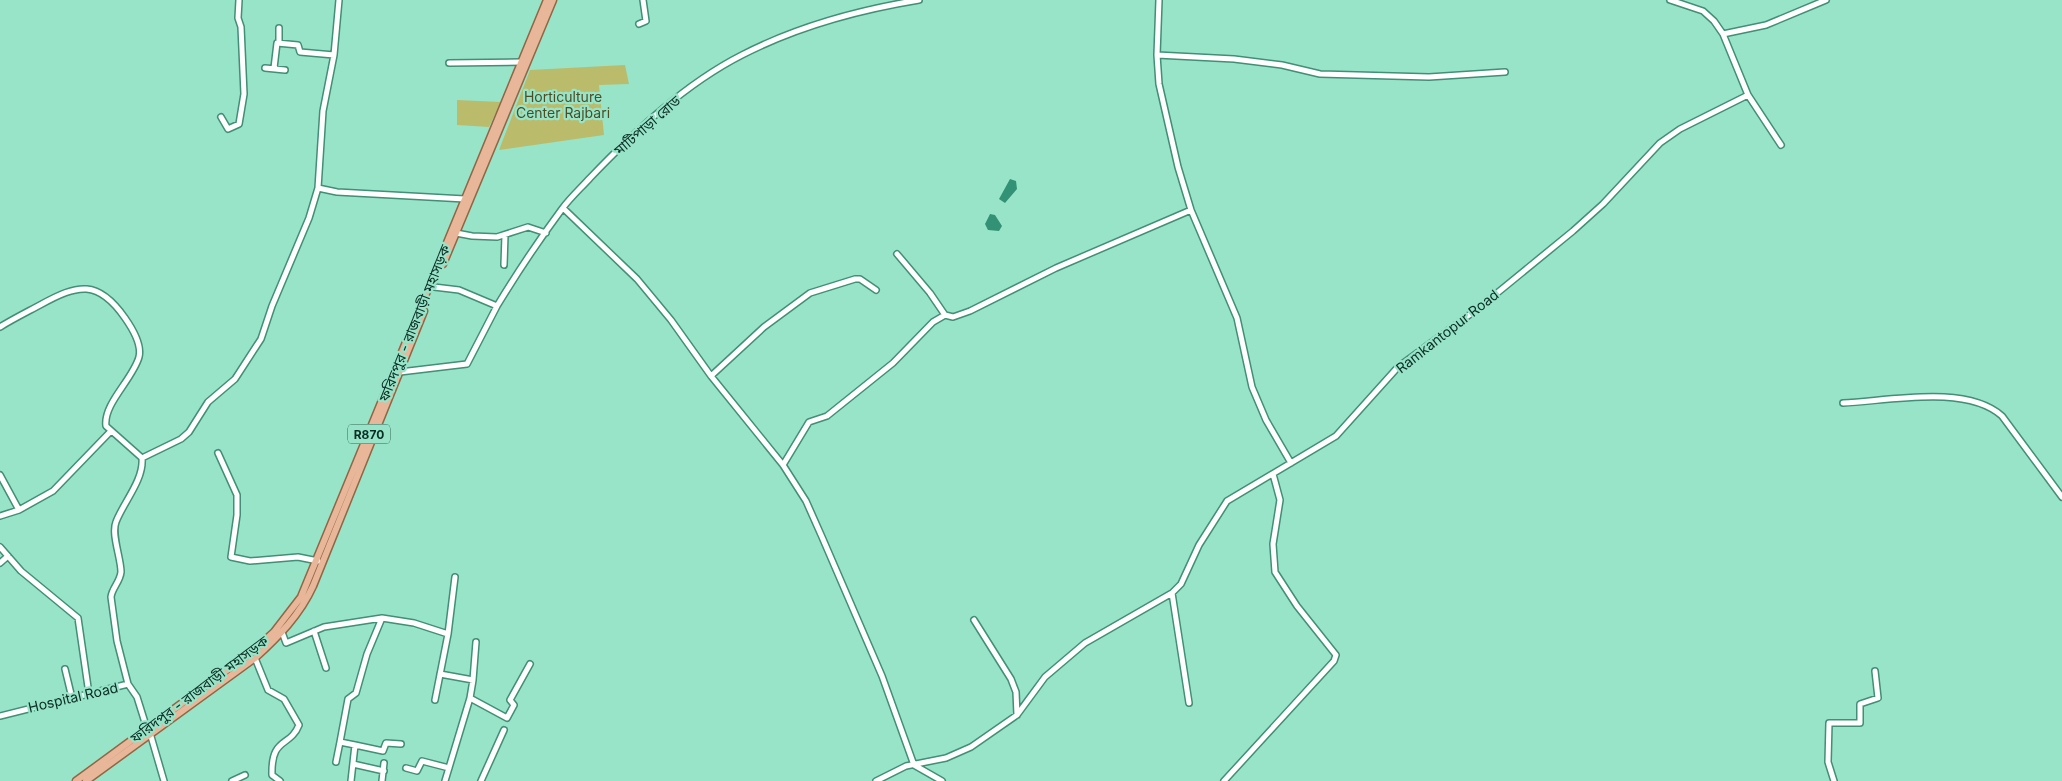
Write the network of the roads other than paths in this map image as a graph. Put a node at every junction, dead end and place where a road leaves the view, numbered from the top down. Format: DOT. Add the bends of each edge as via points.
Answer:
graph roads {
  1 [pos="239,0"];
  2 [pos="339,0"];
  3 [pos="547,0"];
  4 [pos="553,0"];
  5 [pos="643,0"];
  6 [pos="919,0"];
  7 [pos="1159,0"];
  8 [pos="1670,0"];
  9 [pos="1826,0"];
  10 [pos="639,24"];
  11 [pos="279,28"];
  12 [pos="1723,34"];
  13 [pos="279,43"];
  14 [pos="334,55"];
  15 [pos="1157,55"];
  16 [pos="521,62"];
  17 [pos="450,63"];
  18 [pos="265,68"];
  19 [pos="274,68"];
  20 [pos="285,70"];
  21 [pos="1505,72"];
  22 [pos="1748,96"];
  23 [pos="221,117"];
  24 [pos="1781,145"];
  25 [pos="318,188"];
  26 [pos="465,199"];
  27 [pos="563,208"];
  28 [pos="1191,210"];
  29 [pos="456,233"];
  30 [pos="546,233"];
  31 [pos="505,235"];
  32 [pos="897,254"];
  33 [pos="504,265"];
  34 [pos="434,286"];
  35 [pos="876,290"];
  36 [pos="497,306"];
  37 [pos="945,315"];
  38 [pos="0,327"];
  39 [pos="400,372"];
  40 [pos="711,376"];
  41 [pos="1843,403"];
  42 [pos="110,432"];
  43 [pos="218,453"];
  44 [pos="142,458"];
  45 [pos="1291,463"];
  46 [pos="783,465"];
  47 [pos="1273,474"];
  48 [pos="0,475"];
  49 [pos="2062,497"];
  50 [pos="19,510"];
  51 [pos="0,516"];
  52 [pos="0,547"];
  53 [pos="8,556"];
  54 [pos="318,560"];
  55 [pos="0,563"];
  56 [pos="455,577"];
  57 [pos="1172,593"];
  58 [pos="382,618"];
  59 [pos="974,620"];
  60 [pos="314,631"];
  61 [pos="282,632"];
  62 [pos="448,634"];
  63 [pos="476,642"];
  64 [pos="255,658"];
  65 [pos="530,664"];
  66 [pos="326,668"];
  67 [pos="65,669"];
  68 [pos="1875,672"];
  69 [pos="440,674"];
  70 [pos="473,680"];
  71 [pos="128,684"];
  72 [pos="88,694"];
  73 [pos="72,698"];
  74 [pos="470,698"];
  75 [pos="435,700"];
  76 [pos="1190,703"];
  77 [pos="1017,715"];
  78 [pos="0,716"];
  79 [pos="504,730"];
  80 [pos="149,731"];
  81 [pos="340,742"];
  82 [pos="355,744"];
  83 [pos="401,744"];
  84 [pos="336,762"];
  85 [pos="384,763"];
  86 [pos="353,764"];
  87 [pos="914,765"];
  88 [pos="406,768"];
  89 [pos="449,768"];
  90 [pos="384,770"];
  91 [pos="245,775"];
  92 [pos="76,781"];
  93 [pos="86,781"];
  94 [pos="164,781"];
  95 [pos="232,781"];
  96 [pos="280,781"];
  97 [pos="351,781"];
  98 [pos="382,781"];
  99 [pos="445,781"];
  100 [pos="481,781"];
  101 [pos="876,781"];
  102 [pos="942,781"];
  103 [pos="1224,781"];
  104 [pos="1834,781"];
  1 -- 23 [label="street" via="244,94 238,124 228,129"];
  2 -- 14 [label="street"];
  3 -- 16 [label="main road, ফরিদপুর - রাজবাড়ী মহাসড়ক / R870"];
  4 -- 29 [label="main road, ফরিদপুর - রাজবাড়ী মহাসড়ক / R870"];
  5 -- 10 [label="street" via="646,21"];
  6 -- 27 [label="street, মাটিপাড়া রোড" via="829,20 742,55 694,86 628,140"];
  7 -- 15 [label="street"];
  8 -- 12 [label="street" via="1703,11"];
  9 -- 12 [label="street" via="1766,25"];
  11 -- 13 [label="street"];
  12 -- 22 [label="street"];
  13 -- 14 [label="street" via="298,45 300,52"];
  13 -- 19 [label="street" via="276,45"];
  14 -- 25 [label="street" via="323,111"];
  15 -- 21 [label="street" via="1234,59 1320,74 1429,77"];
  15 -- 28 [label="street" via="1166,120"];
  16 -- 17 [label="street"];
  16 -- 26 [label="main road, ফরিদপুর - রাজবাড়ী মহাসড়ক / R870"];
  18 -- 19 [label="street"];
  19 -- 20 [label="street"];
  22 -- 24 [label="street"];
  22 -- 45 [label="street, Ramkantopur Road" via="1680,129 1660,143 1596,210 1480,307 1398,367 1336,436"];
  25 -- 26 [label="street" via="337,192"];
  25 -- 44 [label="street" via="261,339 243,368 208,402 185,436"];
  26 -- 54 [label="main road, ফরিদপুর - রাজবাড়ী মহাসড়ক / R870"];
  27 -- 30 [label="street, মাটিপাড়া রোড"];
  27 -- 40 [label="street" via="637,279"];
  28 -- 37 [label="street" via="1056,268 970,311 953,317"];
  28 -- 45 [label="street" via="1237,318 1252,388"];
  29 -- 31 [label="street" via="480,237"];
  29 -- 34 [label="main road, ফরিদপুর - রাজবাড়ী মহাসড়ক / R870"];
  30 -- 31 [label="street" via="524,227"];
  30 -- 36 [label="street, মাটিপাড়া রোড"];
  31 -- 33 [label="street"];
  32 -- 37 [label="street"];
  34 -- 36 [label="street" via="459,290"];
  34 -- 39 [label="main road, ফরিদপুর - রাজবাড়ী মহাসড়ক / R870"];
  35 -- 40 [label="street" via="855,279 810,293 764,326"];
  36 -- 39 [label="street, মাটিপাড়া রোড" via="467,364"];
  37 -- 46 [label="street" via="933,322 893,363 827,416 809,422"];
  38 -- 42 [label="street" via="77,288 103,295 115,304 135,336 139,357 110,409 106,421"];
  39 -- 61 [label="main road, ফরিদপুর - রাজবাড়ী মহাসড়ক / R870" via="309,594"];
  40 -- 46 [label="street"];
  41 -- 49 [label="street" via="1938,397 1966,400 1993,408"];
  42 -- 44 [label="street"];
  42 -- 50 [label="street" via="53,491"];
  43 -- 54 [label="street" via="236,495 237,515 231,557 250,561 298,557"];
  44 -- 71 [label="street" via="142,465 115,527 121,572 111,597 117,641"];
  45 -- 47 [label="street, Ramkantopur Road"];
  46 -- 87 [label="street" via="806,501 822,537 882,676"];
  47 -- 57 [label="street, Ramkantopur Road" via="1227,501 1209,528 1181,584"];
  47 -- 103 [label="street" via="1280,500 1274,544 1275,572 1336,655"];
  48 -- 50 [label="street"];
  50 -- 51 [label="street"];
  52 -- 53 [label="street"];
  53 -- 55 [label="street"];
  53 -- 72 [label="street" via="37,586 78,618"];
  54 -- 80 [label="main road, ফরিদপুর - রাজবাড়ী মহাসড়ক / R870" via="301,598 274,632"];
  56 -- 62 [label="street"];
  57 -- 76 [label="street"];
  57 -- 77 [label="street, Ramkantopur Road" via="1082,646 1045,677"];
  58 -- 60 [label="street"];
  58 -- 62 [label="street" via="414,623"];
  58 -- 81 [label="street" via="356,693 348,699"];
  59 -- 77 [label="street" via="1011,679 1016,692"];
  60 -- 61 [label="street" via="286,642"];
  60 -- 66 [label="street"];
  61 -- 64 [label="main road, ফরিদপুর - রাজবাড়ী মহাসড়ক / R870"];
  62 -- 69 [label="street"];
  63 -- 70 [label="street"];
  64 -- 80 [label="main road, ফরিদপুর - রাজবাড়ী মহাসড়ক / R870"];
  64 -- 96 [label="street" via="268,690 284,699 300,725 273,755 272,775"];
  65 -- 74 [label="street" via="510,700 514,705 507,718"];
  67 -- 73 [label="street"];
  68 -- 104 [label="street" via="1878,698 1860,704 1860,723 1829,723 1828,762"];
  69 -- 70 [label="street"];
  69 -- 75 [label="street"];
  70 -- 74 [label="street"];
  71 -- 72 [label="street, Hospital Road"];
  71 -- 80 [label="street, Hospital Road" via="137,697"];
  72 -- 73 [label="street, Hospital Road"];
  73 -- 78 [label="street, Hospital Road"];
  74 -- 89 [label="street"];
  77 -- 87 [label="street, Ramkantopur Road" via="960,753"];
  79 -- 100 [label="street"];
  80 -- 92 [label="main road, ফরিদপুর - রাজবাড়ী মহাসড়ক / R870"];
  80 -- 93 [label="main road, ফরিদপুর - রাজবাড়ী মহাসড়ক / R870"];
  80 -- 94 [label="street, Hospital Road"];
  81 -- 82 [label="street"];
  81 -- 84 [label="street"];
  82 -- 83 [label="street" via="383,751 386,743"];
  82 -- 86 [label="street"];
  85 -- 90 [label="street"];
  86 -- 90 [label="street"];
  86 -- 97 [label="street"];
  87 -- 101 [label="street, Ramkantopur Road"];
  87 -- 102 [label="street"];
  88 -- 89 [label="street" via="417,771 422,761"];
  89 -- 99 [label="street"];
  90 -- 98 [label="street"];
  91 -- 95 [label="street"];
}
